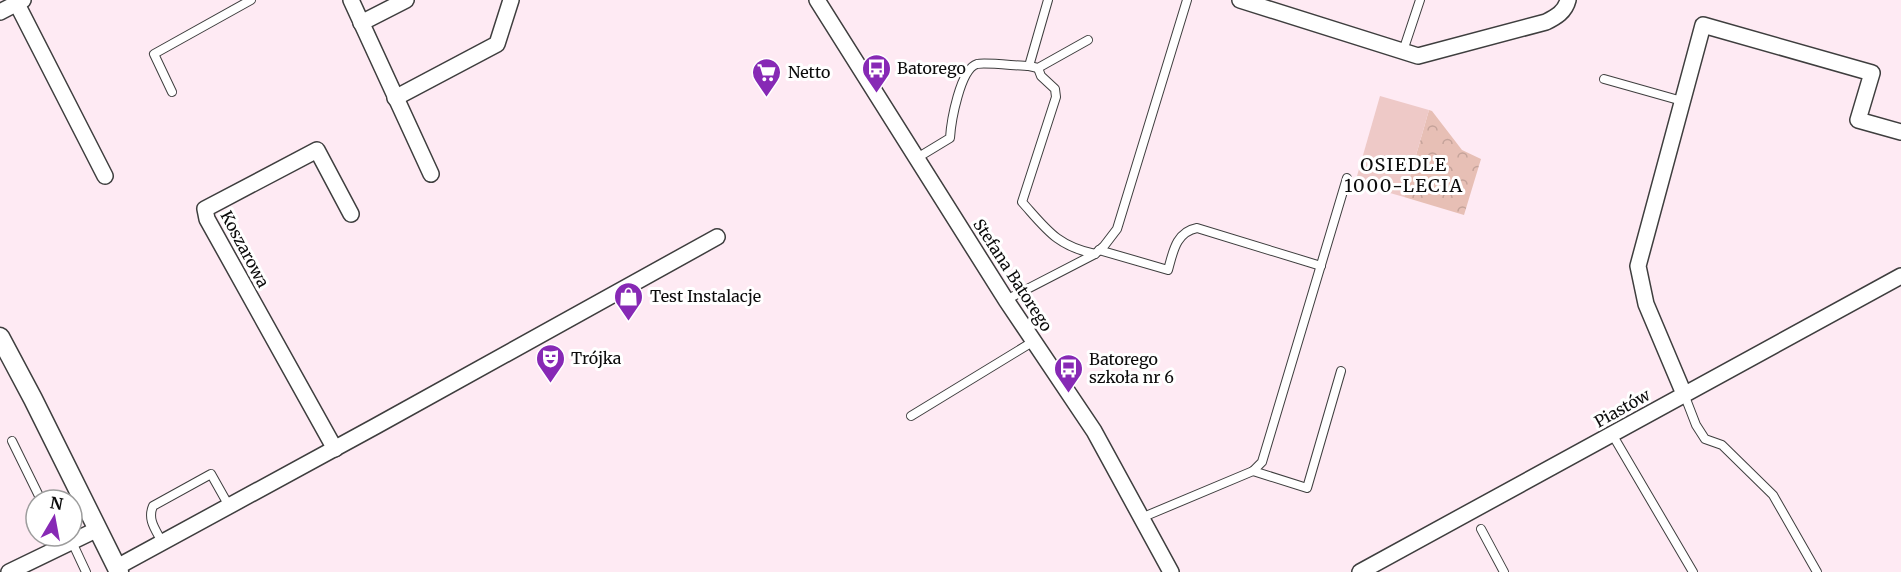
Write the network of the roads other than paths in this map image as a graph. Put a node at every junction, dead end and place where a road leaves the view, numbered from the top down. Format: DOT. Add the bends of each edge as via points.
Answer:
graph roads {
  1 [pos="251,0"];
  2 [pos="351,0"];
  3 [pos="406,0"];
  4 [pos="512,0"];
  5 [pos="817,0"];
  6 [pos="1048,0"];
  7 [pos="1187,0"];
  8 [pos="1240,0"];
  9 [pos="1420,0"];
  10 [pos="1568,0"];
  11 [pos="20,2"];
  12 [pos="0,12"];
  13 [pos="361,23"];
  14 [pos="1088,40"];
  15 [pos="1403,51"];
  16 [pos="1029,66"];
  17 [pos="1038,69"];
  18 [pos="1604,79"];
  19 [pos="172,92"];
  20 [pos="395,98"];
  21 [pos="1682,101"];
  22 [pos="1901,132"];
  23 [pos="917,158"];
  24 [pos="431,174"];
  25 [pos="105,177"];
  26 [pos="1347,178"];
  27 [pos="351,214"];
  28 [pos="717,237"];
  29 [pos="1097,252"];
  30 [pos="1321,266"];
  31 [pos="1901,276"];
  32 [pos="1006,300"];
  33 [pos="0,337"];
  34 [pos="1034,341"];
  35 [pos="1341,371"];
  36 [pos="1684,394"];
  37 [pos="911,416"];
  38 [pos="1612,434"];
  39 [pos="12,441"];
  40 [pos="334,449"];
  41 [pos="1253,471"];
  42 [pos="35,488"];
  43 [pos="229,506"];
  44 [pos="1141,518"];
  45 [pos="98,529"];
  46 [pos="1481,529"];
  47 [pos="84,534"];
  48 [pos="162,542"];
  49 [pos="52,548"];
  50 [pos="69,548"];
  51 [pos="118,569"];
  52 [pos="1501,571"];
  53 [pos="9,572"];
  54 [pos="86,572"];
  55 [pos="1171,572"];
  56 [pos="1360,572"];
  57 [pos="1693,572"];
  58 [pos="1817,572"];
  1 -- 19 [label="lane" via="154,54"];
  2 -- 13 [label="street"];
  3 -- 13 [label="street"];
  4 -- 20 [label="street" via="497,44"];
  5 -- 23 [label="street, Stefana Batorego"];
  6 -- 16 [label="lane"];
  7 -- 29 [label="lane" via="1121,220"];
  8 -- 15 [label="street"];
  9 -- 15 [label="lane"];
  10 -- 15 [label="street" via="1560,13 1546,22 1418,56"];
  11 -- 12 [label="street"];
  11 -- 25 [label="street"];
  13 -- 20 [label="street"];
  14 -- 17 [label="lane"];
  16 -- 17 [label="lane"];
  16 -- 23 [label="lane" via="977,64 969,69 950,138"];
  17 -- 29 [label="lane" via="1055,89 1056,97 1022,202 1058,240 1073,248"];
  18 -- 21 [label="lane"];
  20 -- 24 [label="street"];
  21 -- 22 [label="street" via="1703,25 1872,73 1858,120"];
  21 -- 36 [label="street" via="1638,266 1646,304"];
  23 -- 32 [label="street, Stefana Batorego"];
  26 -- 30 [label="lane"];
  27 -- 40 [label="street, Koszarowa" via="317,150 205,209"];
  28 -- 40 [label="street"];
  29 -- 30 [label="lane" via="1168,270 1180,237 1197,228"];
  29 -- 32 [label="lane"];
  30 -- 41 [label="lane" via="1265,455"];
  31 -- 36 [label="street, Piastów"];
  32 -- 34 [label="street, Stefana Batorego"];
  33 -- 45 [label="street"];
  34 -- 37 [label="lane"];
  34 -- 44 [label="street, Stefana Batorego" via="1094,431"];
  35 -- 41 [label="lane" via="1307,488"];
  36 -- 38 [label="street, Piastów"];
  36 -- 58 [label="lane" via="1705,439 1722,445 1773,495"];
  38 -- 56 [label="street, Piastów"];
  38 -- 57 [label="lane"];
  39 -- 42 [label="lane"];
  40 -- 43 [label="street"];
  41 -- 44 [label="lane"];
  43 -- 48 [label="street"];
  43 -- 48 [label="lane" via="211,474 153,506 151,522"];
  44 -- 55 [label="street, Stefana Batorego"];
  45 -- 47 [label="street"];
  45 -- 51 [label="street"];
  46 -- 52 [label="lane"];
  48 -- 51 [label="street"];
  49 -- 53 [label="street"];
  50 -- 54 [label="lane"];
}
